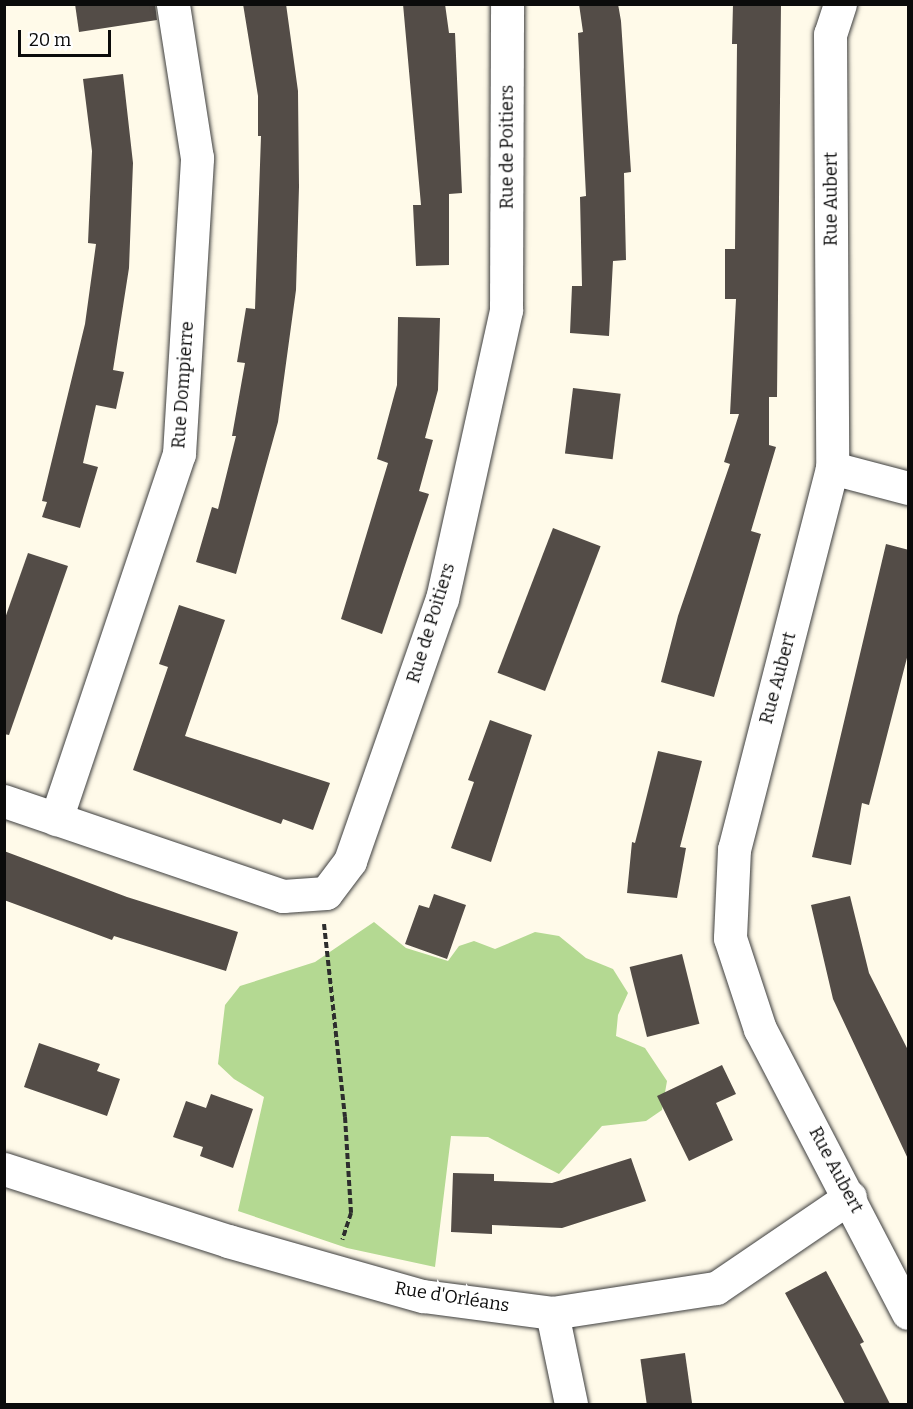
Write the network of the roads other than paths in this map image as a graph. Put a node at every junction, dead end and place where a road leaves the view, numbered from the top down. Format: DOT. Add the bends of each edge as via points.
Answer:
graph roads {
  1 [pos="173,4"];
  2 [pos="507,4"];
  3 [pos="840,4"];
  4 [pos="832,468"];
  5 [pos="909,488"];
  6 [pos="4,801"];
  7 [pos="56,819"];
  8 [pos="4,1169"];
  9 [pos="850,1197"];
  10 [pos="552,1313"];
  11 [pos="909,1313"];
  12 [pos="571,1404"];
  1 -- 7 [label="street, Rue Dompierre" via="197,158 179,454"];
  2 -- 7 [label="street, Rue de Poitiers" via="506,310 442,599 350,861 326,893 283,896"];
  3 -- 4 [label="street, Rue Aubert" via="830,34"];
  4 -- 5 [label="street"];
  4 -- 9 [label="street, Rue Aubert" via="734,849 730,938 760,1029"];
  6 -- 7 [label="street"];
  8 -- 10 [label="street, Rue d'Orléans" via="332,1272 423,1296"];
  9 -- 10 [label="street, Rue d'Orléans" via="716,1288"];
  9 -- 11 [label="street, Rue Aubert"];
  10 -- 12 [label="street"];
}
